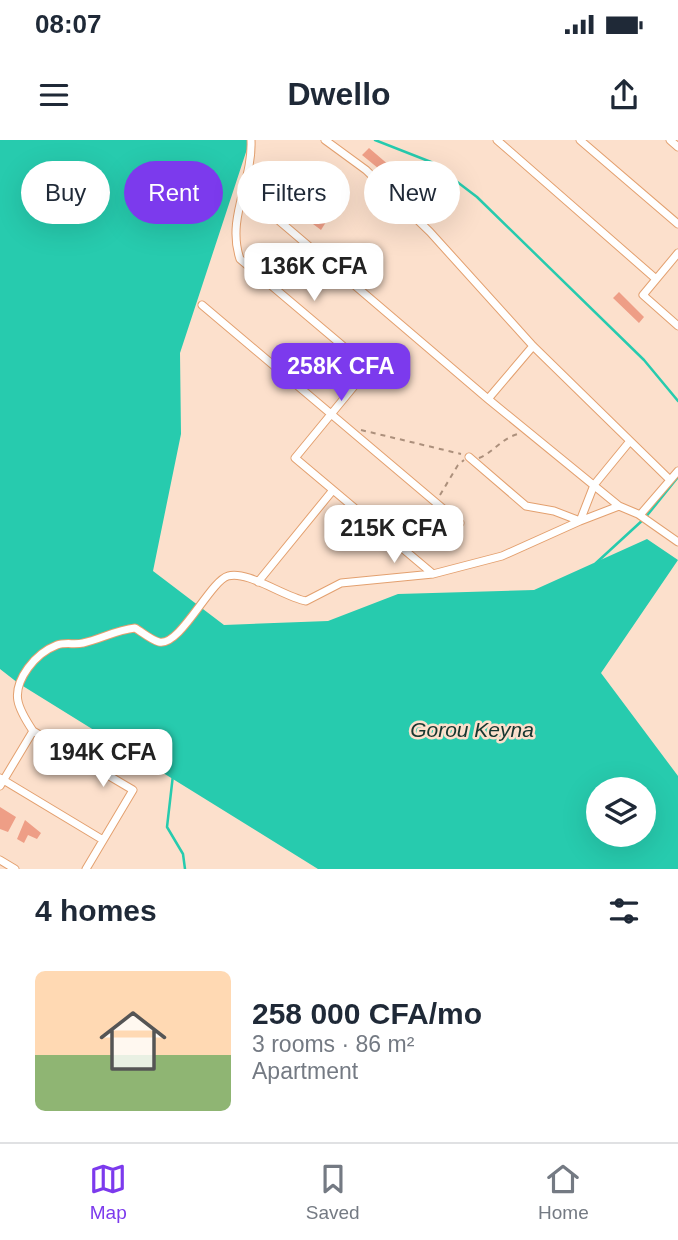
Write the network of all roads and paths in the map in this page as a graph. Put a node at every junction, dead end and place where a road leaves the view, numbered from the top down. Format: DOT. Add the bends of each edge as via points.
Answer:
graph roads {
  1 [pos="325,140"];
  2 [pos="497,140"];
  3 [pos="580,140"];
  4 [pos="670,140"];
  5 [pos="252,141"];
  6 [pos="678,147"];
  7 [pos="251,161"];
  8 [pos="237,224"];
  9 [pos="283,224"];
  10 [pos="678,224"];
  11 [pos="678,253"];
  12 [pos="656,279"];
  13 [pos="202,305"];
  14 [pos="678,326"];
  15 [pos="533,346"];
  16 [pos="488,399"];
  17 [pos="332,414"];
  18 [pos="346,426"];
  19 [pos="630,441"];
  20 [pos="469,457"];
  21 [pos="678,471"];
  22 [pos="669,479"];
  23 [pos="594,485"];
  24 [pos="333,490"];
  25 [pos="619,506"];
  26 [pos="640,515"];
  27 [pos="580,521"];
  28 [pos="460,523"];
  29 [pos="678,542"];
  30 [pos="433,574"];
  31 [pos="258,582"];
  32 [pos="33,731"];
  33 [pos="1,781"];
  34 [pos="103,840"];
  35 [pos="0,860"];
  36 [pos="15,869"];
  37 [pos="86,869"];
  1 -- 15 [label="street" via="366,170 430,232"];
  2 -- 12 [label="street"];
  3 -- 10 [label="street"];
  4 -- 6 [label="street"];
  5 -- 7 [label="street"];
  8 -- 17 [label="street" via="240,260 369,369"];
  9 -- 16 [label="street"];
  11 -- 12 [label="street"];
  12 -- 14 [label="street" via="643,295"];
  13 -- 17 [label="street"];
  15 -- 16 [label="street"];
  15 -- 19 [label="street"];
  16 -- 23 [label="street"];
  17 -- 18 [label="street"];
  17 -- 24 [label="street" via="295,458"];
  18 -- 20 [label="path"];
  18 -- 28 [label="street"];
  19 -- 22 [label="street"];
  19 -- 23 [label="street"];
  20 -- 27 [label="street" via="526,506"];
  21 -- 22 [label="street"];
  22 -- 26 [label="street"];
  23 -- 25 [label="street"];
  23 -- 27 [label="street"];
  24 -- 30 [label="street"];
  24 -- 31 [label="street"];
  25 -- 26 [label="street"];
  25 -- 27 [label="street"];
  26 -- 29 [label="street"];
  27 -- 30 [label="street" via="502,556"];
  30 -- 31 [label="street" via="341,583 306,601"];
  31 -- 32 [label="street" via="227,576 214,586 187,624 164,642 135,628 83,643 60,644 35,657 16,691"];
  32 -- 33 [label="street"];
  32 -- 34 [label="street" via="133,790"];
  33 -- 34 [label="street"];
  34 -- 37 [label="street"];
  35 -- 36 [label="street"];
}
